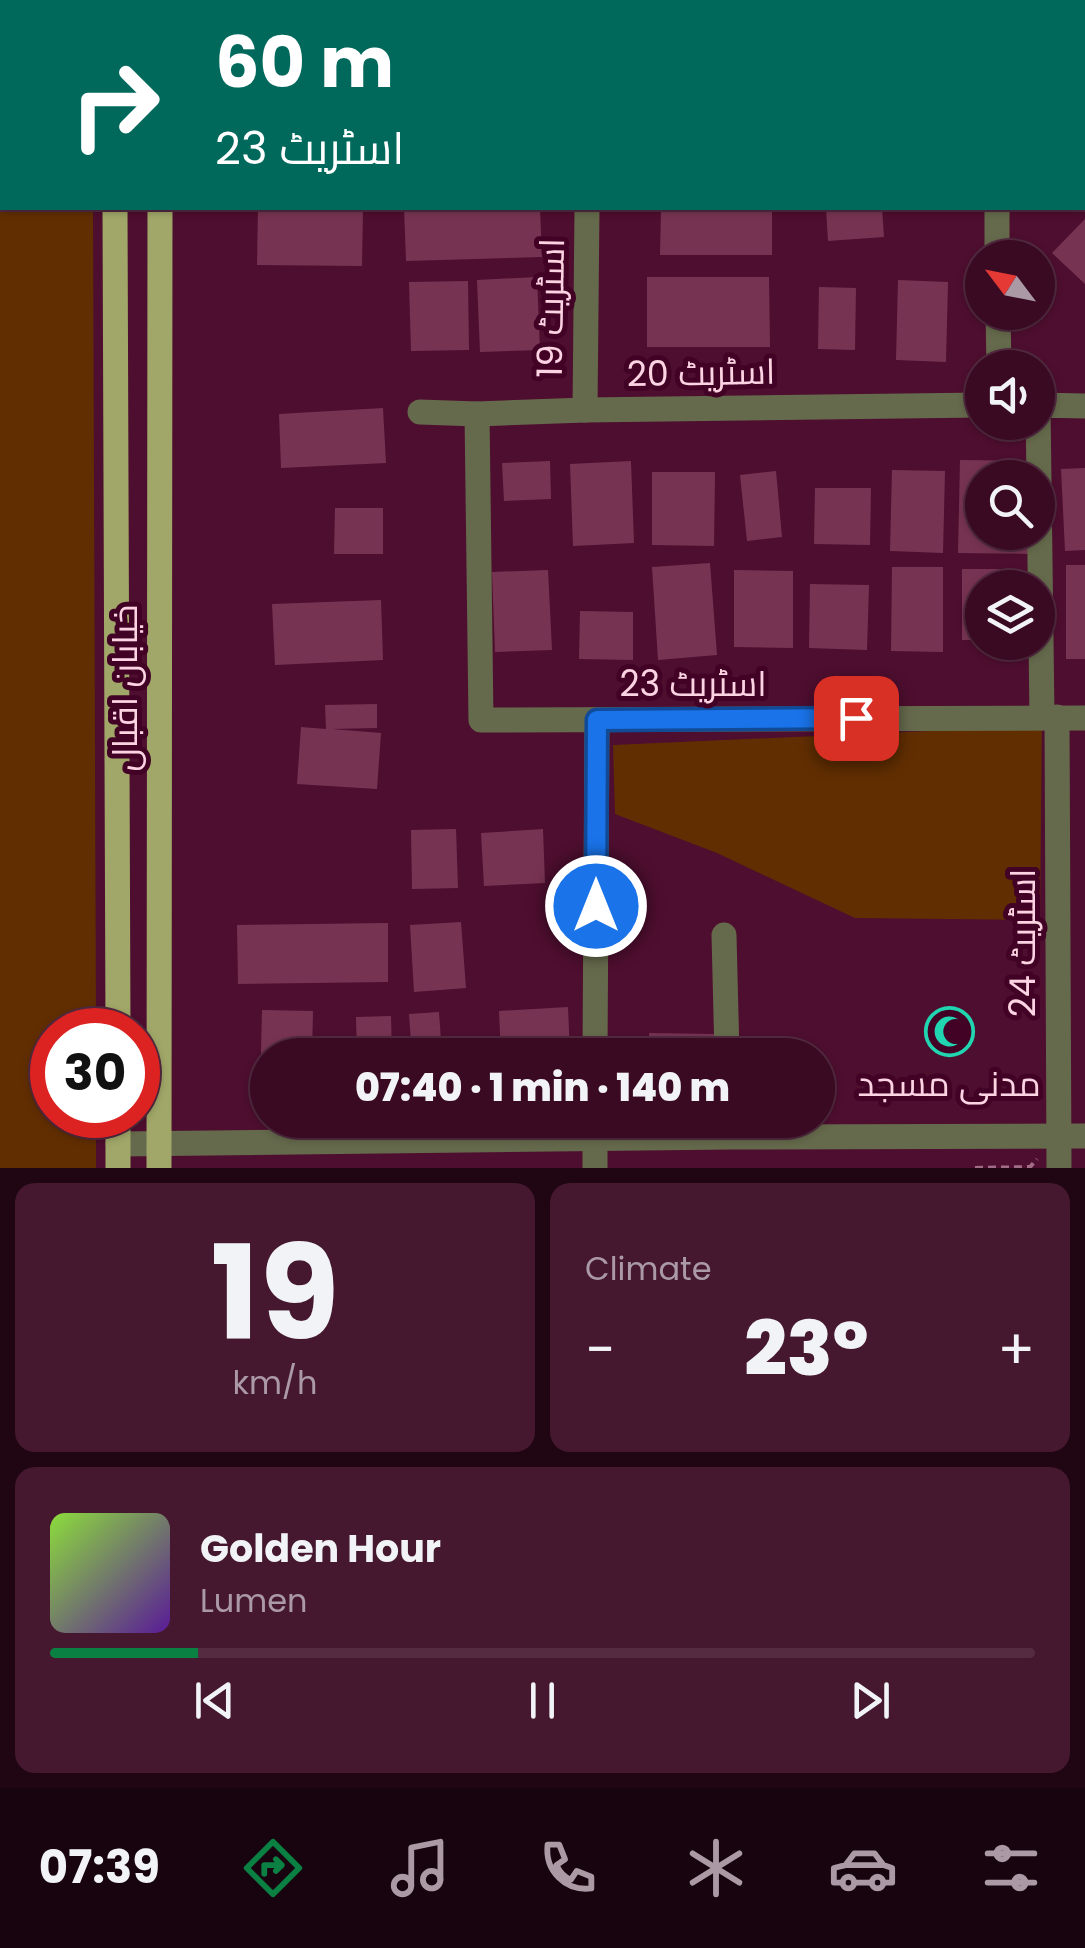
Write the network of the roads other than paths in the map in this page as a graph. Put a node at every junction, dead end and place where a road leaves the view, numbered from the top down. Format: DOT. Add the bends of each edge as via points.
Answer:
graph roads {
  1 [pos="115,210"];
  2 [pos="160,210"];
  3 [pos="587,210"];
  4 [pos="997,210"];
  5 [pos="998,240"];
  6 [pos="965,405"];
  7 [pos="1055,405"];
  8 [pos="1085,406"];
  9 [pos="584,410"];
  10 [pos="420,412"];
  11 [pos="477,414"];
  12 [pos="1039,440"];
  13 [pos="1049,717"];
  14 [pos="1085,718"];
  15 [pos="597,720"];
  16 [pos="724,936"];
  17 [pos="118,1008"];
  18 [pos="595,1038"];
  19 [pos="727,1038"];
  20 [pos="835,1130"];
  21 [pos="1072,1136"];
  22 [pos="456,1138"];
  23 [pos="595,1138"];
  24 [pos="160,1155"];
  25 [pos="118,1156"];
  26 [pos="595,1168"];
  27 [pos="1058,1168"];
  1 -- 17 [label="main road, خیابان اقبال"];
  2 -- 24 [label="main road, خیابان اقبال"];
  3 -- 9 [label="street, اسٹریٹ 19"];
  4 -- 5 [label="street"];
  6 -- 9 [label="street, اسٹریٹ 20"];
  7 -- 8 [label="street"];
  9 -- 11 [label="street, اسٹریٹ 20"];
  10 -- 11 [label="street, اسٹریٹ 20"];
  11 -- 15 [label="street, اسٹریٹ 23" via="481,720"];
  12 -- 13 [label="street, اسٹریٹ 24"];
  13 -- 14 [label="street, اسٹریٹ 23"];
  13 -- 15 [label="street, اسٹریٹ 23"];
  13 -- 21 [label="street, اسٹریٹ 24"];
  15 -- 18 [label="street"];
  16 -- 19 [label="street"];
  20 -- 21 [label="street"];
  21 -- 27 [label="street, اسٹریٹ 24"];
  22 -- 24 [label="street"];
  23 -- 26 [label="street"];
  24 -- 25 [label="street"];
}
